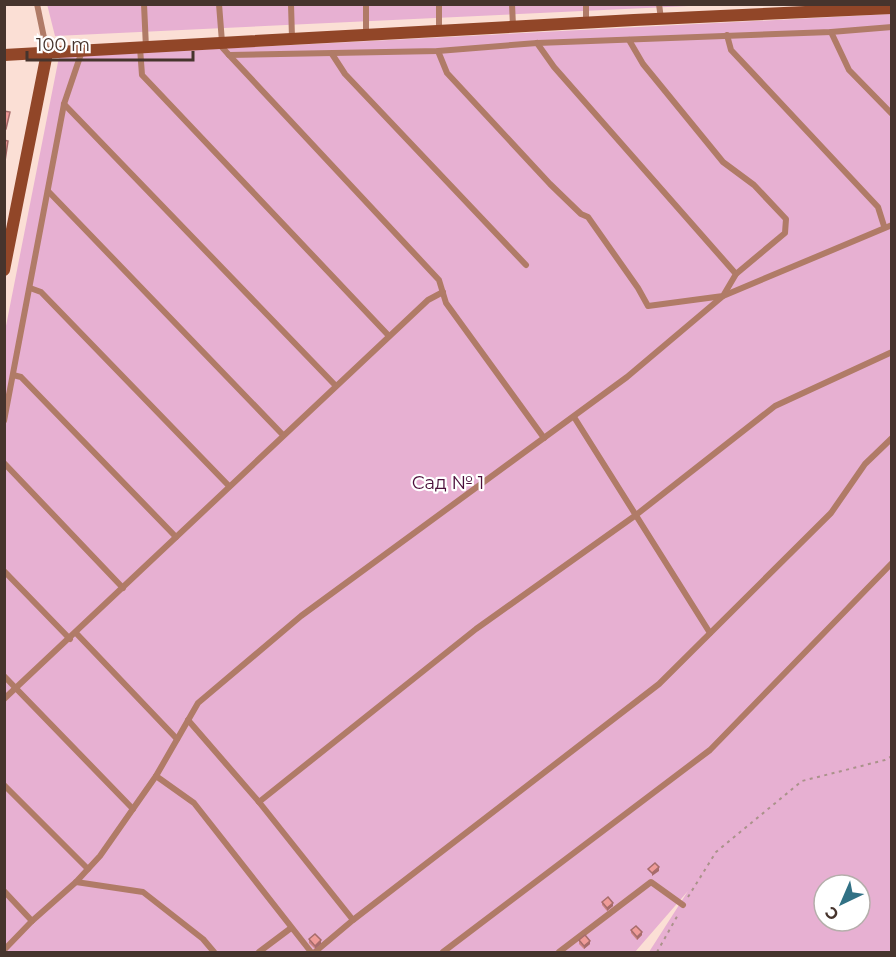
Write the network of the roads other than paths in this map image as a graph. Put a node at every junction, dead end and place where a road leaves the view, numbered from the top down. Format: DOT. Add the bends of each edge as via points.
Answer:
graph roads {
  1 [pos="37,4"];
  2 [pos="144,4"];
  3 [pos="219,4"];
  4 [pos="291,4"];
  5 [pos="366,4"];
  6 [pos="439,4"];
  7 [pos="512,4"];
  8 [pos="586,4"];
  9 [pos="660,4"];
  10 [pos="884,7"];
  11 [pos="808,8"];
  12 [pos="733,10"];
  13 [pos="661,19"];
  14 [pos="586,22"];
  15 [pos="513,26"];
  16 [pos="891,27"];
  17 [pos="439,30"];
  18 [pos="831,32"];
  19 [pos="366,34"];
  20 [pos="727,35"];
  21 [pos="292,38"];
  22 [pos="629,40"];
  23 [pos="220,42"];
  24 [pos="537,43"];
  25 [pos="143,48"];
  26 [pos="82,50"];
  27 [pos="438,51"];
  28 [pos="47,53"];
  29 [pos="332,54"];
  30 [pos="4,55"];
  31 [pos="229,56"];
  32 [pos="64,104"];
  33 [pos="891,114"];
  34 [pos="48,191"];
  35 [pos="888,225"];
  36 [pos="526,265"];
  37 [pos="4,270"];
  38 [pos="736,274"];
  39 [pos="30,288"];
  40 [pos="442,292"];
  41 [pos="723,296"];
  42 [pos="389,336"];
  43 [pos="891,352"];
  44 [pos="13,375"];
  45 [pos="335,385"];
  46 [pos="574,417"];
  47 [pos="4,421"];
  48 [pos="283,435"];
  49 [pos="543,438"];
  50 [pos="891,438"];
  51 [pos="4,463"];
  52 [pos="229,486"];
  53 [pos="636,515"];
  54 [pos="176,537"];
  55 [pos="891,563"];
  56 [pos="4,571"];
  57 [pos="123,588"];
  58 [pos="76,633"];
  59 [pos="710,633"];
  60 [pos="70,639"];
  61 [pos="4,676"];
  62 [pos="16,688"];
  63 [pos="4,699"];
  64 [pos="188,720"];
  65 [pos="177,739"];
  66 [pos="156,776"];
  67 [pos="4,784"];
  68 [pos="260,802"];
  69 [pos="133,809"];
  70 [pos="88,869"];
  71 [pos="76,882"];
  72 [pos="4,891"];
  73 [pos="683,905"];
  74 [pos="353,920"];
  75 [pos="32,921"];
  76 [pos="291,928"];
  77 [pos="4,950"];
  78 [pos="214,952"];
  79 [pos="259,952"];
  80 [pos="313,952"];
  81 [pos="443,952"];
  82 [pos="559,952"];
  1 -- 28 [label="lane"];
  2 -- 25 [label="lane"];
  3 -- 23 [label="lane"];
  4 -- 21 [label="lane"];
  5 -- 19 [label="lane"];
  6 -- 17 [label="lane"];
  7 -- 15 [label="lane"];
  8 -- 14 [label="lane"];
  9 -- 13 [label="lane"];
  10 -- 11 [label="street"];
  11 -- 12 [label="street"];
  12 -- 13 [label="street"];
  13 -- 14 [label="street"];
  14 -- 15 [label="street"];
  15 -- 17 [label="street"];
  16 -- 18 [label="lane"];
  17 -- 19 [label="street"];
  18 -- 20 [label="lane"];
  18 -- 33 [label="lane" via="849,70"];
  19 -- 21 [label="street"];
  20 -- 22 [label="lane"];
  20 -- 35 [label="lane" via="730,50 878,207"];
  21 -- 23 [label="street"];
  22 -- 24 [label="lane"];
  22 -- 38 [label="lane" via="643,64 723,162 754,184 786,219 785,232"];
  23 -- 25 [label="street"];
  23 -- 31 [label="lane"];
  24 -- 27 [label="lane"];
  24 -- 38 [label="lane"];
  25 -- 26 [label="street"];
  25 -- 42 [label="lane" via="142,75"];
  26 -- 28 [label="street"];
  26 -- 32 [label="lane"];
  27 -- 29 [label="lane"];
  27 -- 41 [label="lane" via="447,73 550,184 588,217 648,306"];
  28 -- 30 [label="street"];
  28 -- 37 [label="street"];
  29 -- 31 [label="lane"];
  29 -- 36 [label="lane" via="345,74"];
  31 -- 40 [label="lane" via="439,280"];
  32 -- 34 [label="lane"];
  32 -- 45 [label="lane"];
  34 -- 39 [label="lane"];
  34 -- 48 [label="lane"];
  35 -- 41 [label="lane"];
  38 -- 41 [label="lane"];
  39 -- 44 [label="lane"];
  39 -- 52 [label="lane" via="41,292"];
  40 -- 42 [label="lane"];
  40 -- 49 [label="lane"];
  41 -- 46 [label="lane"];
  42 -- 45 [label="lane"];
  43 -- 53 [label="lane" via="776,405"];
  44 -- 47 [label="lane"];
  44 -- 54 [label="lane" via="21,376"];
  45 -- 48 [label="lane"];
  46 -- 49 [label="lane"];
  46 -- 53 [label="lane"];
  48 -- 52 [label="lane"];
  49 -- 64 [label="lane" via="301,616 198,703"];
  50 -- 59 [label="lane" via="865,464 831,513"];
  51 -- 57 [label="lane"];
  52 -- 54 [label="lane"];
  53 -- 59 [label="lane"];
  53 -- 68 [label="lane" via="476,629"];
  54 -- 57 [label="lane"];
  55 -- 81 [label="lane" via="710,750"];
  56 -- 60 [label="lane"];
  57 -- 58 [label="lane"];
  58 -- 60 [label="lane"];
  58 -- 65 [label="lane"];
  59 -- 74 [label="lane" via="659,684"];
  60 -- 62 [label="lane"];
  61 -- 62 [label="lane"];
  62 -- 63 [label="lane"];
  62 -- 69 [label="lane"];
  64 -- 65 [label="lane"];
  64 -- 68 [label="lane"];
  65 -- 66 [label="lane"];
  66 -- 69 [label="lane"];
  66 -- 76 [label="lane" via="194,803"];
  67 -- 70 [label="lane"];
  68 -- 74 [label="lane"];
  69 -- 70 [label="lane"];
  70 -- 71 [label="lane"];
  71 -- 75 [label="lane"];
  71 -- 78 [label="lane" via="142,892"];
  72 -- 75 [label="lane"];
  73 -- 82 [label="lane" via="651,882"];
  74 -- 80 [label="lane"];
  75 -- 77 [label="lane"];
  76 -- 79 [label="lane"];
  76 -- 80 [label="lane"];
}
